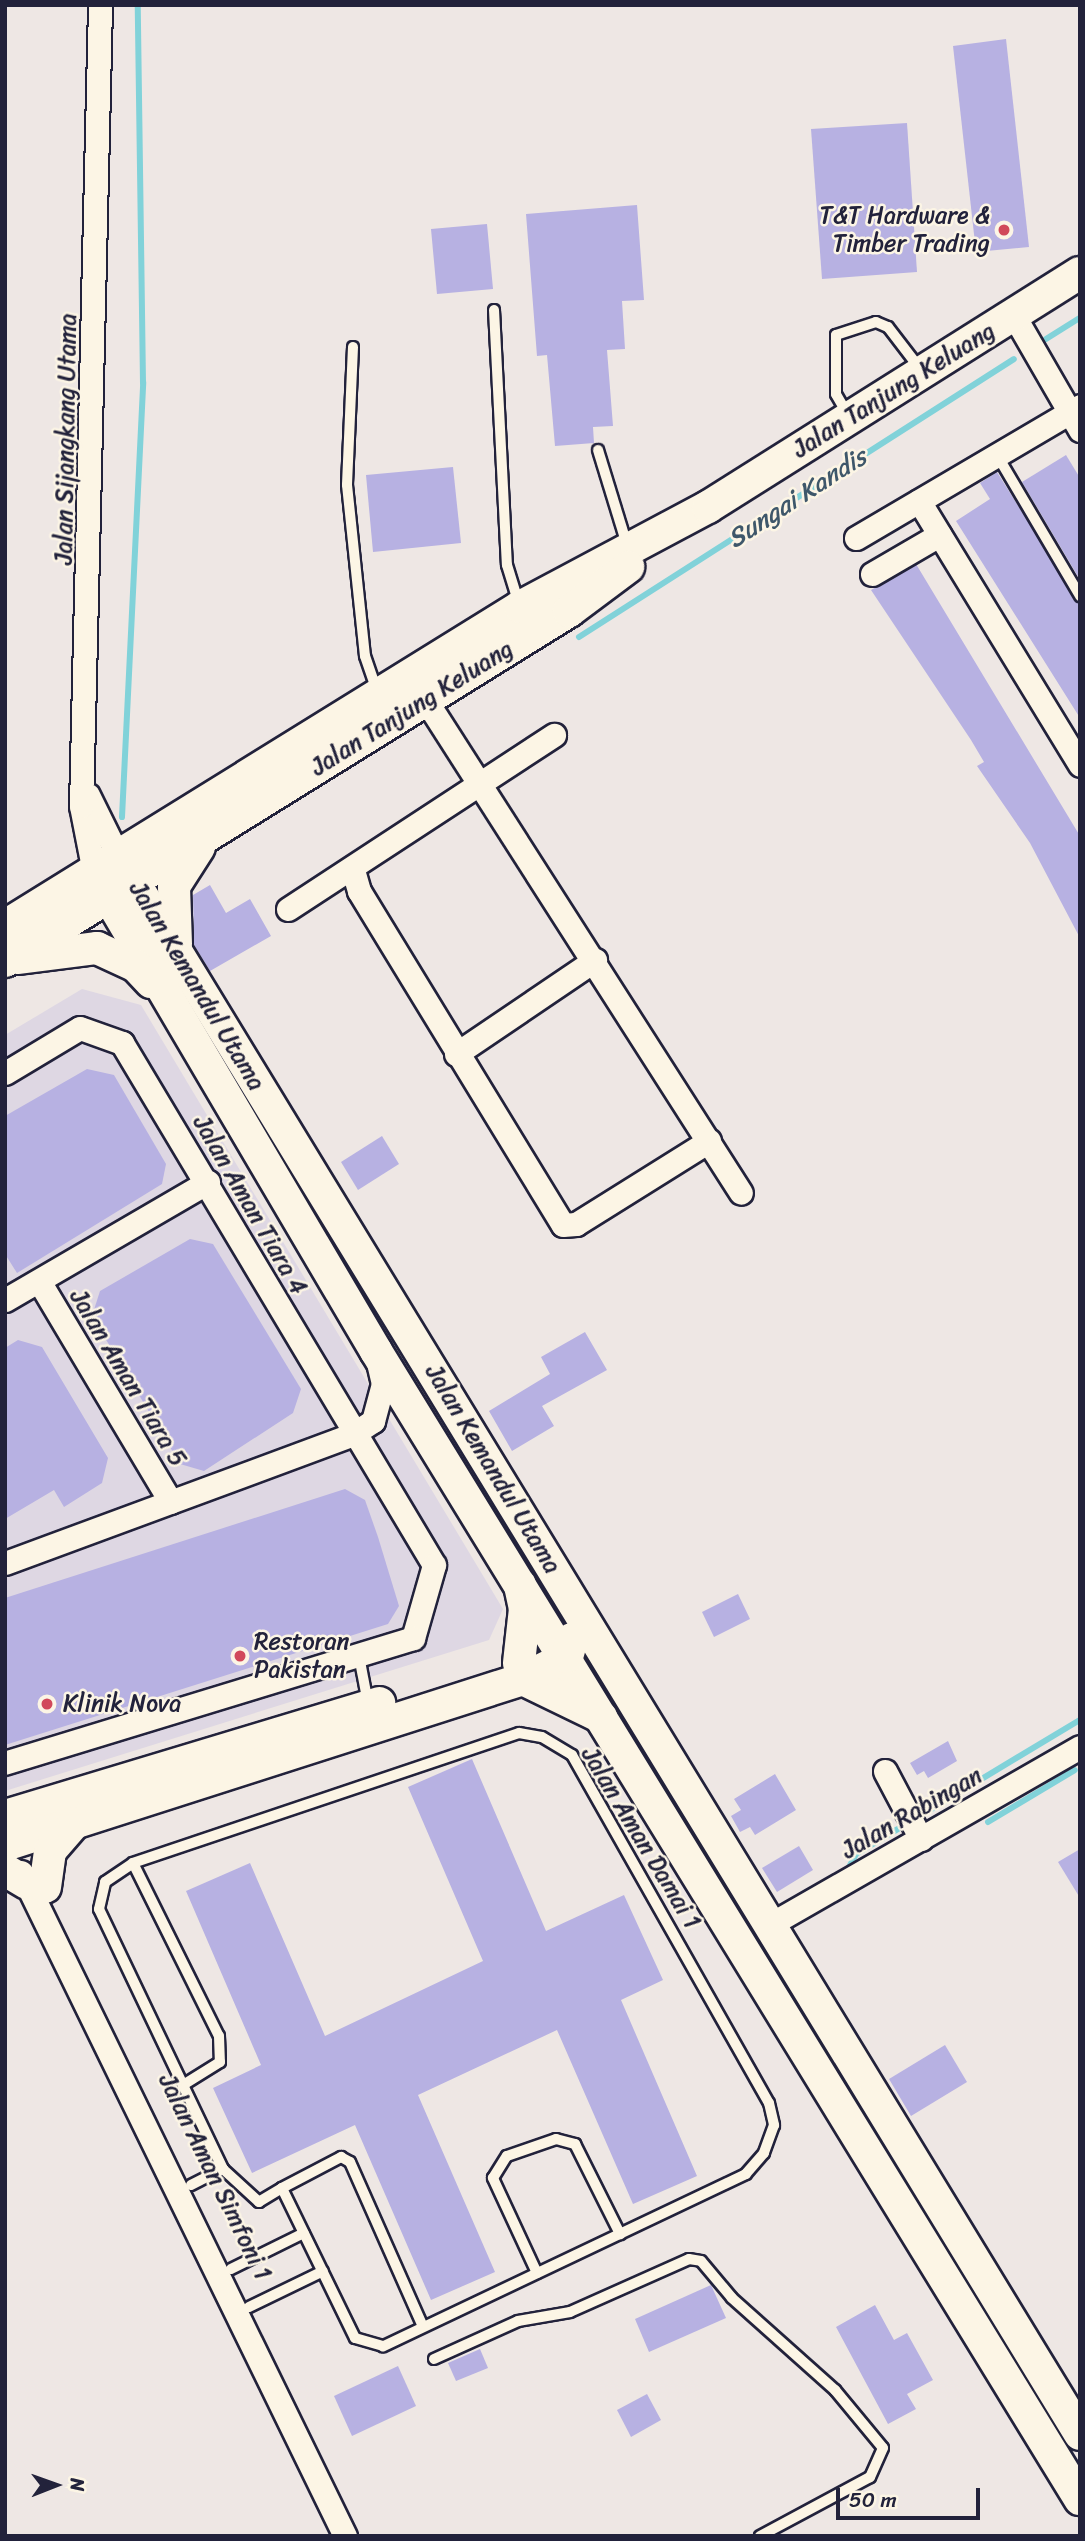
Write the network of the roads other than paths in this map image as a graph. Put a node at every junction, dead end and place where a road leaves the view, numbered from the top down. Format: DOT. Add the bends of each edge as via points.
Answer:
graph roads {
  1 [pos="100,5"];
  2 [pos="1080,273"];
  3 [pos="494,310"];
  4 [pos="1013,314"];
  5 [pos="353,347"];
  6 [pos="922,371"];
  7 [pos="1076,416"];
  8 [pos="849,418"];
  9 [pos="598,450"];
  10 [pos="997,455"];
  11 [pos="919,501"];
  12 [pos="708,507"];
  13 [pos="939,535"];
  14 [pos="856,538"];
  15 [pos="628,550"];
  16 [pos="872,574"];
  17 [pos="1080,596"];
  18 [pos="520,607"];
  19 [pos="379,696"];
  20 [pos="425,699"];
  21 [pos="554,735"];
  22 [pos="1080,765"];
  23 [pos="483,782"];
  24 [pos="212,833"];
  25 [pos="353,870"];
  26 [pos="113,877"];
  27 [pos="288,909"];
  28 [pos="5,926"];
  29 [pos="178,956"];
  30 [pos="6,960"];
  31 [pos="595,960"];
  32 [pos="175,1009"];
  33 [pos="456,1054"];
  34 [pos="5,1073"];
  35 [pos="709,1142"];
  36 [pos="208,1182"];
  37 [pos="741,1193"];
  38 [pos="39,1280"];
  39 [pos="5,1300"];
  40 [pos="376,1351"];
  41 [pos="353,1434"];
  42 [pos="171,1502"];
  43 [pos="5,1563"];
  44 [pos="518,1576"];
  45 [pos="560,1576"];
  46 [pos="567,1651"];
  47 [pos="359,1656"];
  48 [pos="521,1671"];
  49 [pos="627,1686"];
  50 [pos="368,1706"];
  51 [pos="605,1720"];
  52 [pos="1080,1747"];
  53 [pos="5,1763"];
  54 [pos="885,1771"];
  55 [pos="74,1823"];
  56 [pos="921,1839"];
  57 [pos="17,1845"];
  58 [pos="133,1863"];
  59 [pos="771,1924"];
  60 [pos="183,2085"];
  61 [pos="223,2169"];
  62 [pos="191,2185"];
  63 [pos="282,2188"];
  64 [pos="304,2233"];
  65 [pos="620,2234"];
  66 [pos="231,2269"];
  67 [pos="323,2271"];
  68 [pos="537,2273"];
  69 [pos="249,2307"];
  70 [pos="423,2327"];
  71 [pos="434,2359"];
  72 [pos="1080,2434"];
  73 [pos="1080,2499"];
  74 [pos="345,2536"];
  75 [pos="360,2536"];
  76 [pos="760,2536"];
  1 -- 26 [label="street, Jalan Sijangkang Utama" via="83,824"];
  2 -- 4 [label="street, Jalan Tanjung Keluang"];
  3 -- 18 [label="lane" via="507,565"];
  4 -- 6 [label="street, Jalan Tanjung Keluang"];
  4 -- 7 [label="street"];
  5 -- 19 [label="lane" via="347,485 365,656"];
  6 -- 8 [label="street, Jalan Tanjung Keluang"];
  6 -- 8 [label="lane" via="888,327 876,322 836,335 836,394"];
  7 -- 10 [label="street"];
  8 -- 12 [label="street, Jalan Tanjung Keluang"];
  9 -- 15 [label="lane"];
  10 -- 11 [label="street"];
  10 -- 17 [label="lane"];
  11 -- 13 [label="street"];
  11 -- 14 [label="street"];
  12 -- 15 [label="street, Jalan Tanjung Keluang"];
  12 -- 20 [label="street, Jalan Tanjung Keluang" via="569,611"];
  13 -- 16 [label="street"];
  13 -- 22 [label="street"];
  15 -- 18 [label="street, Jalan Tanjung Keluang"];
  18 -- 19 [label="street, Jalan Tanjung Keluang"];
  19 -- 26 [label="street, Jalan Tanjung Keluang"];
  20 -- 23 [label="street"];
  20 -- 24 [label="street, Jalan Tanjung Keluang"];
  21 -- 23 [label="street"];
  23 -- 25 [label="street"];
  23 -- 31 [label="street"];
  24 -- 26 [label="street, Jalan Tanjung Keluang"];
  24 -- 29 [label="street" via="174,886"];
  25 -- 27 [label="street"];
  25 -- 33 [label="street" via="359,891"];
  26 -- 28 [label="street"];
  26 -- 29 [label="street, Jalan Kemandul Utama"];
  26 -- 30 [label="street"];
  26 -- 32 [label="street, Jalan Kemandul Utama"];
  29 -- 45 [label="street, Jalan Kemandul Utama"];
  30 -- 32 [label="street" via="97,948 136,966"];
  31 -- 33 [label="street"];
  31 -- 35 [label="street"];
  32 -- 40 [label="street, Jalan Kemandul Utama"];
  33 -- 35 [label="street" via="563,1225 576,1224"];
  34 -- 36 [label="street, Jalan Aman Tiara 4" via="80,1028 122,1042"];
  35 -- 37 [label="street"];
  36 -- 38 [label="street"];
  36 -- 41 [label="street, Jalan Aman Tiara 4"];
  38 -- 39 [label="street"];
  38 -- 42 [label="street, Jalan Aman Tiara 5"];
  40 -- 41 [label="street" via="383,1384 373,1421"];
  40 -- 44 [label="street, Jalan Kemandul Utama"];
  41 -- 42 [label="street"];
  41 -- 47 [label="street, Jalan Aman Tiara 4" via="434,1565 414,1638"];
  42 -- 43 [label="street"];
  44 -- 46 [label="street, Jalan Kemandul Utama"];
  44 -- 48 [label="street" via="525,1609"];
  45 -- 46 [label="street, Jalan Kemandul Utama"];
  45 -- 49 [label="street"];
  46 -- 48 [label="street"];
  46 -- 49 [label="street"];
  46 -- 51 [label="street, Jalan Kemandul Utama"];
  47 -- 50 [label="lane"];
  47 -- 53 [label="street"];
  48 -- 50 [label="street"];
  48 -- 51 [label="street"];
  48 -- 55 [label="street"];
  49 -- 59 [label="street"];
  50 -- 57 [label="street"];
  51 -- 73 [label="street, Jalan Kemandul Utama"];
  52 -- 56 [label="street, Jalan Rabingan"];
  54 -- 56 [label="street"];
  55 -- 57 [label="street"];
  55 -- 57 [label="street" via="50,1851"];
  56 -- 59 [label="street, Jalan Rabingan"];
  57 -- 62 [label="street, Jalan Aman Simfoni 1"];
  57 -- 74 [label="street, Jalan Aman Simfoni 1"];
  58 -- 60 [label="lane, Jalan Aman Damai 1" via="105,1882 99,1909"];
  58 -- 60 [label="lane" via="219,2036 220,2062"];
  58 -- 65 [label="lane, Jalan Aman Damai 1" via="519,1734 541,1737 572,1755 769,2103 774,2125 764,2153 746,2174"];
  59 -- 72 [label="street"];
  60 -- 61 [label="lane, Jalan Aman Damai 1"];
  61 -- 62 [label="lane"];
  61 -- 63 [label="lane, Jalan Aman Damai 1" via="259,2202"];
  62 -- 66 [label="street, Jalan Aman Simfoni 1"];
  63 -- 64 [label="lane, Jalan Aman Damai 1"];
  63 -- 70 [label="lane" via="341,2157 350,2162"];
  64 -- 66 [label="lane"];
  64 -- 67 [label="lane, Jalan Aman Damai 1"];
  65 -- 68 [label="lane, Jalan Aman Damai 1"];
  65 -- 68 [label="lane" via="575,2144 556,2139 507,2157 493,2178"];
  66 -- 69 [label="street, Jalan Aman Simfoni 1"];
  67 -- 69 [label="lane"];
  67 -- 70 [label="lane, Jalan Aman Damai 1" via="355,2338 383,2346"];
  68 -- 70 [label="lane, Jalan Aman Damai 1"];
  69 -- 75 [label="street, Jalan Aman Simfoni 1"];
  71 -- 76 [label="lane" via="518,2321 570,2312 689,2259 701,2261 732,2298 835,2389 883,2448 870,2477"];
}
